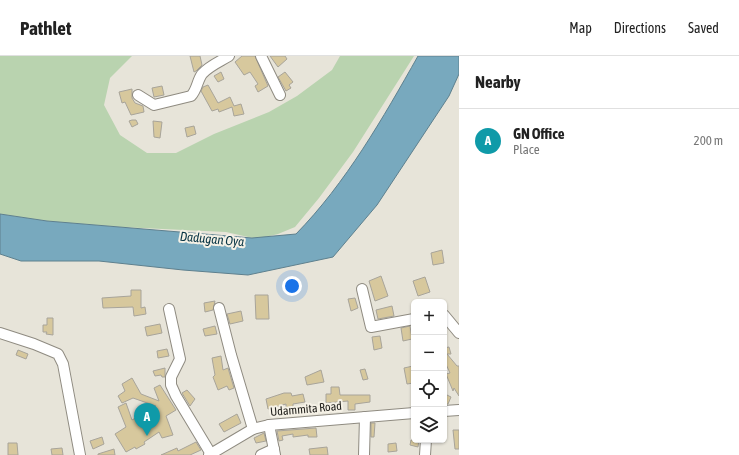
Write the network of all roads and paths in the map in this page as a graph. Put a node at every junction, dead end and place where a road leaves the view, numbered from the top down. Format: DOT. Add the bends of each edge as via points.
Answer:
graph roads {
  1 [pos="229,56"];
  2 [pos="261,56"];
  3 [pos="138,95"];
  4 [pos="280,95"];
  5 [pos="362,289"];
  6 [pos="219,308"];
  7 [pos="169,309"];
  8 [pos="447,319"];
  9 [pos="411,320"];
  10 [pos="0,333"];
  11 [pos="459,333"];
  12 [pos="447,410"];
  13 [pos="459,410"];
  14 [pos="411,413"];
  15 [pos="365,417"];
  16 [pos="269,425"];
  17 [pos="253,429"];
  18 [pos="426,443"];
  19 [pos="275,452"];
  20 [pos="210,454"];
  21 [pos="80,455"];
  22 [pos="261,455"];
  23 [pos="364,455"];
  24 [pos="425,455"];
  1 -- 3 [label="street" via="202,75 191,96 154,105"];
  2 -- 4 [label="street"];
  5 -- 9 [label="street" via="371,327"];
  6 -- 17 [label="street"];
  7 -- 20 [label="street" via="180,359 171,377 171,385"];
  8 -- 11 [label="street"];
  10 -- 21 [label="street" via="58,354 63,364"];
  12 -- 13 [label="street"];
  14 -- 15 [label="street, Udammita Road"];
  15 -- 16 [label="street, Udammita Road"];
  15 -- 23 [label="street"];
  16 -- 17 [label="street, Udammita Road"];
  16 -- 19 [label="street"];
  17 -- 20 [label="street, Udammita Road"];
  18 -- 24 [label="street"];
  19 -- 22 [label="street"];
}
